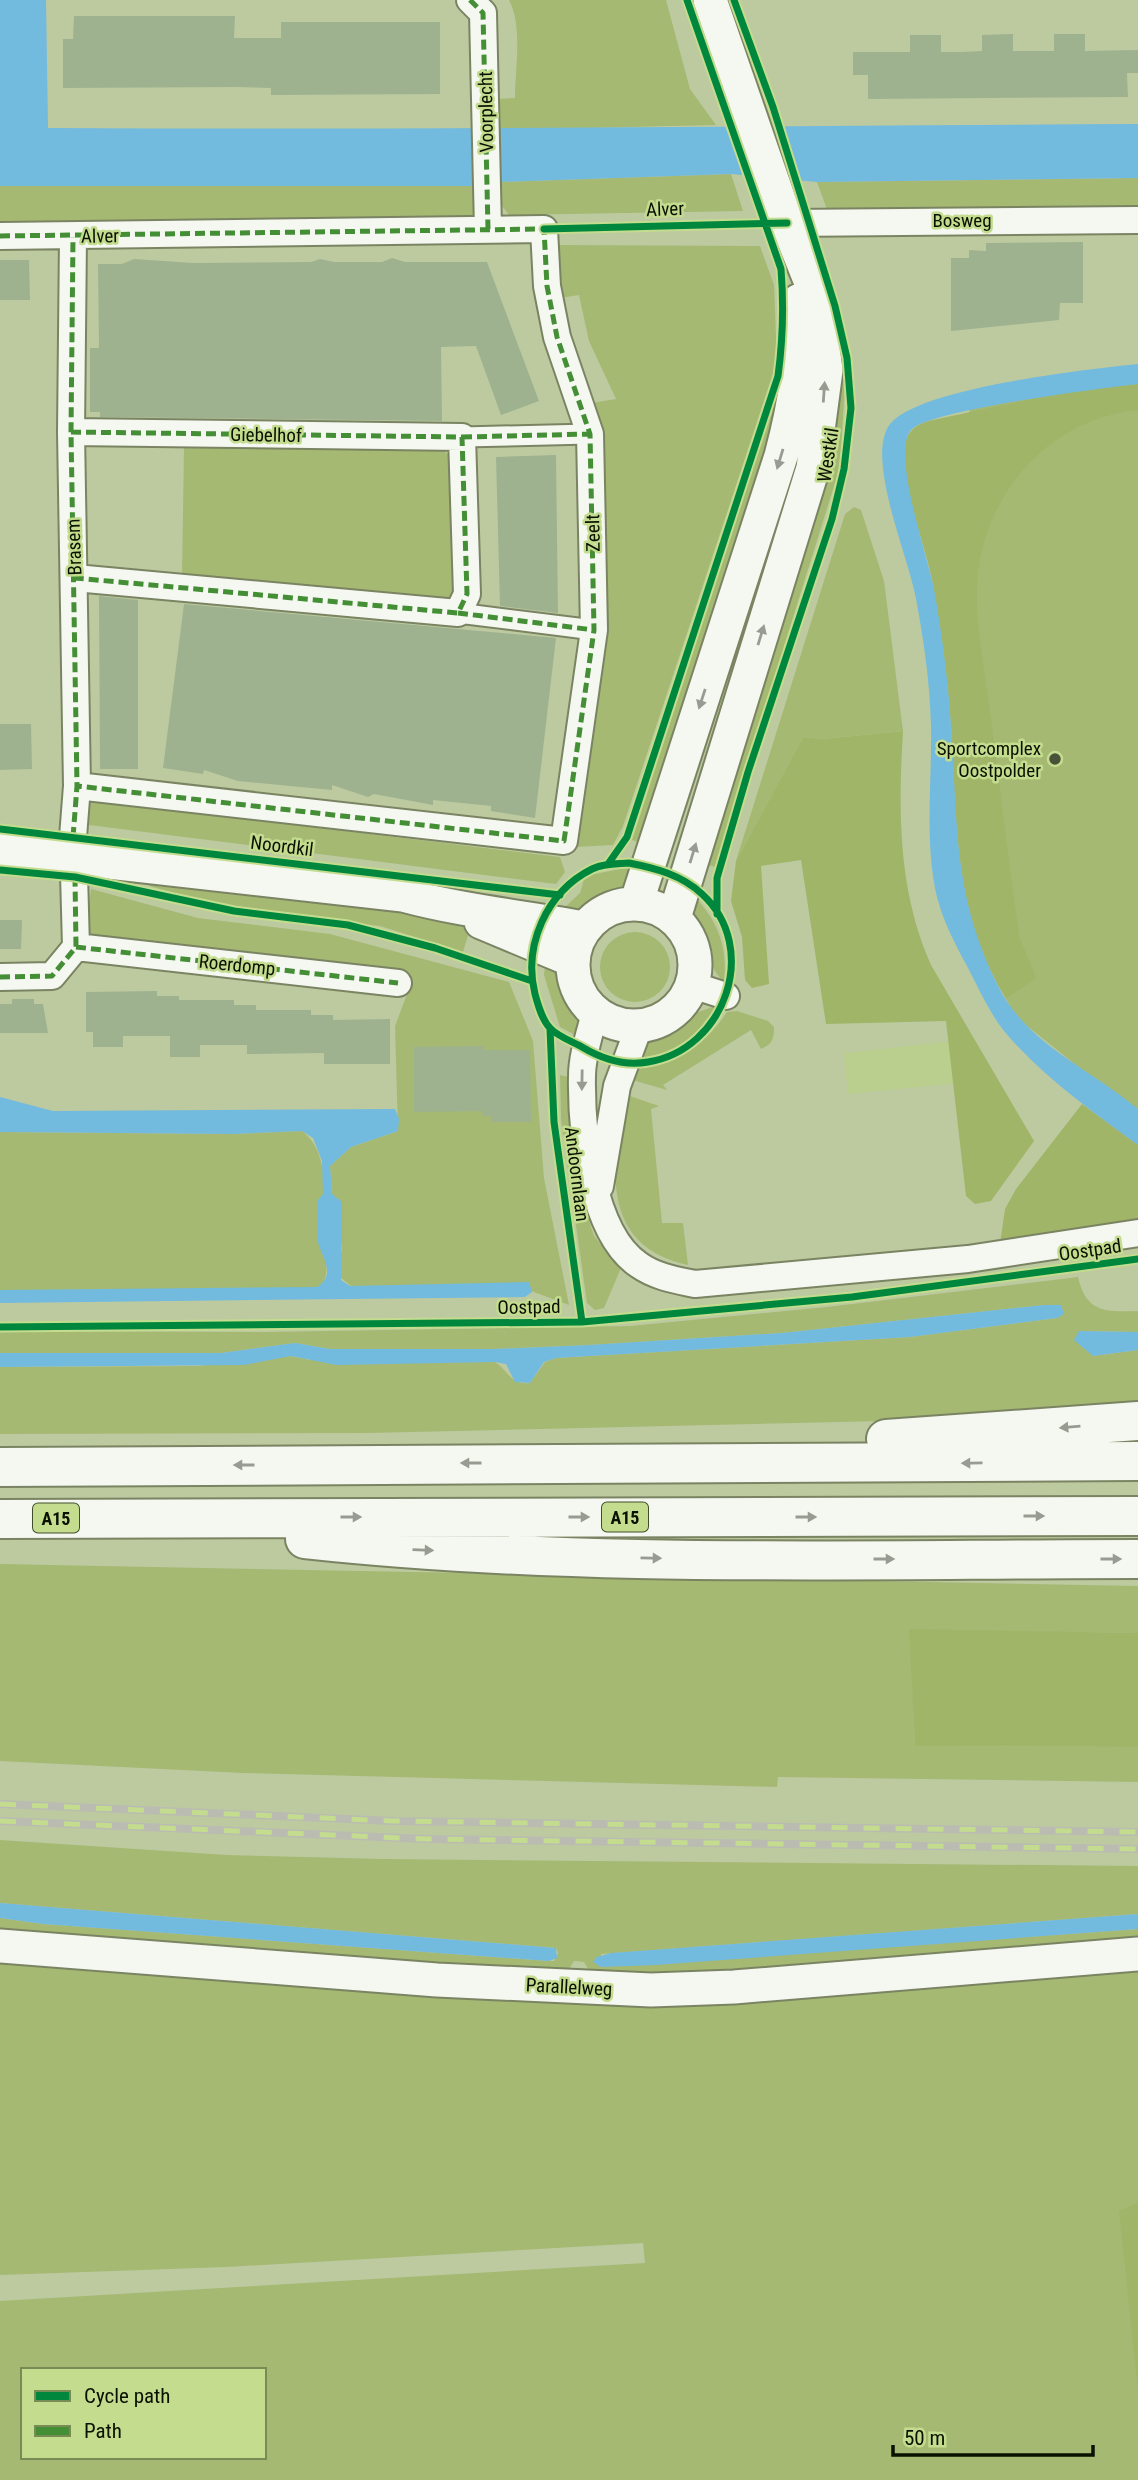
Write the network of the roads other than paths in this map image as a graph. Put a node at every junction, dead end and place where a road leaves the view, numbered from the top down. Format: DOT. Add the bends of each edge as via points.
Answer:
graph roads {
  1 [pos="470,0"];
  2 [pos="710,0"];
  3 [pos="782,209"];
  4 [pos="1138,220"];
  5 [pos="488,229"];
  6 [pos="544,229"];
  7 [pos="0,236"];
  8 [pos="73,237"];
  9 [pos="71,432"];
  10 [pos="590,434"];
  11 [pos="462,437"];
  12 [pos="75,578"];
  13 [pos="458,613"];
  14 [pos="594,630"];
  15 [pos="77,786"];
  16 [pos="564,841"];
  17 [pos="0,850"];
  18 [pos="74,857"];
  19 [pos="636,904"];
  20 [pos="457,909"];
  21 [pos="674,918"];
  22 [pos="585,928"];
  23 [pos="76,947"];
  24 [pos="572,960"];
  25 [pos="0,977"];
  26 [pos="398,983"];
  27 [pos="692,985"];
  28 [pos="726,996"];
  29 [pos="595,1013"];
  30 [pos="639,1027"];
  31 [pos="598,1195"];
  32 [pos="1138,1233"];
  33 [pos="1138,1421"];
  34 [pos="1138,1461"];
  35 [pos="539,1463"];
  36 [pos="0,1467"];
  37 [pos="1138,1516"];
  38 [pos="0,1518"];
  39 [pos="112,1518"];
  40 [pos="1138,1559"];
  41 [pos="0,1946"];
  42 [pos="1138,1954"];
  1 -- 5 [label="street, Voorplecht" via="483,13"];
  2 -- 3 [label="street, Westkil"];
  3 -- 4 [label="street, Bosweg"];
  3 -- 19 [label="street, Westkil, one-way" via="800,335 790,422"];
  21 -- 3 [label="street, Westkil, one-way" via="813,468 826,370 821,324 816,295"];
  5 -- 6 [label="street, Alver"];
  5 -- 8 [label="street, Alver"];
  6 -- 10 [label="street, Zeelt" via="547,286 557,338"];
  7 -- 8 [label="street, Alver"];
  8 -- 9 [label="street, Brasem"];
  9 -- 11 [label="street, Giebelhof"];
  9 -- 12 [label="street, Brasem"];
  10 -- 11 [label="street, Giebelhof"];
  10 -- 14 [label="street, Zeelt"];
  11 -- 13 [label="street" via="467,594"];
  12 -- 13 [label="street"];
  12 -- 15 [label="street, Brasem"];
  13 -- 14 [label="street"];
  14 -- 16 [label="street, Zeelt"];
  15 -- 16 [label="street, Noordkil"];
  15 -- 18 [label="street, Brasem"];
  17 -- 18 [label="street, Noordkil"];
  18 -- 20 [label="street, Noordkil" via="403,895"];
  18 -- 23 [label="street, Brasem"];
  19 -- 21 [label="street"];
  19 -- 22 [label="street" via="607,910"];
  20 -- 22 [label="street, Noordkil"];
  20 -- 24 [label="street, Noordkil"];
  21 -- 27 [label="street" via="693,949"];
  22 -- 24 [label="street"];
  23 -- 25 [label="street" via="52,976"];
  23 -- 26 [label="street, Roerdomp"];
  24 -- 29 [label="street" via="579,995"];
  27 -- 28 [label="street"];
  27 -- 30 [label="street" via="672,1014"];
  29 -- 30 [label="street" via="615,1024"];
  29 -- 31 [label="street, Andoornlaan, one-way" via="582,1074 587,1156"];
  30 -- 31 [label="street, Andoornlaan" via="617,1086"];
  31 -- 32 [label="street, Andoornlaan" via="617,1242 638,1264 670,1279 695,1284 968,1259"];
  33 -- 35 [label="highway, one-way" via="873,1440 625,1447"];
  34 -- 35 [label="highway, one-way"];
  35 -- 36 [label="highway, one-way"];
  39 -- 37 [label="highway, A15, one-way"];
  38 -- 39 [label="highway, A15"];
  39 -- 40 [label="highway, A15, one-way" via="397,1549 653,1558"];
  41 -- 42 [label="street, Parallelweg" via="450,1981 651,1990"];
}
